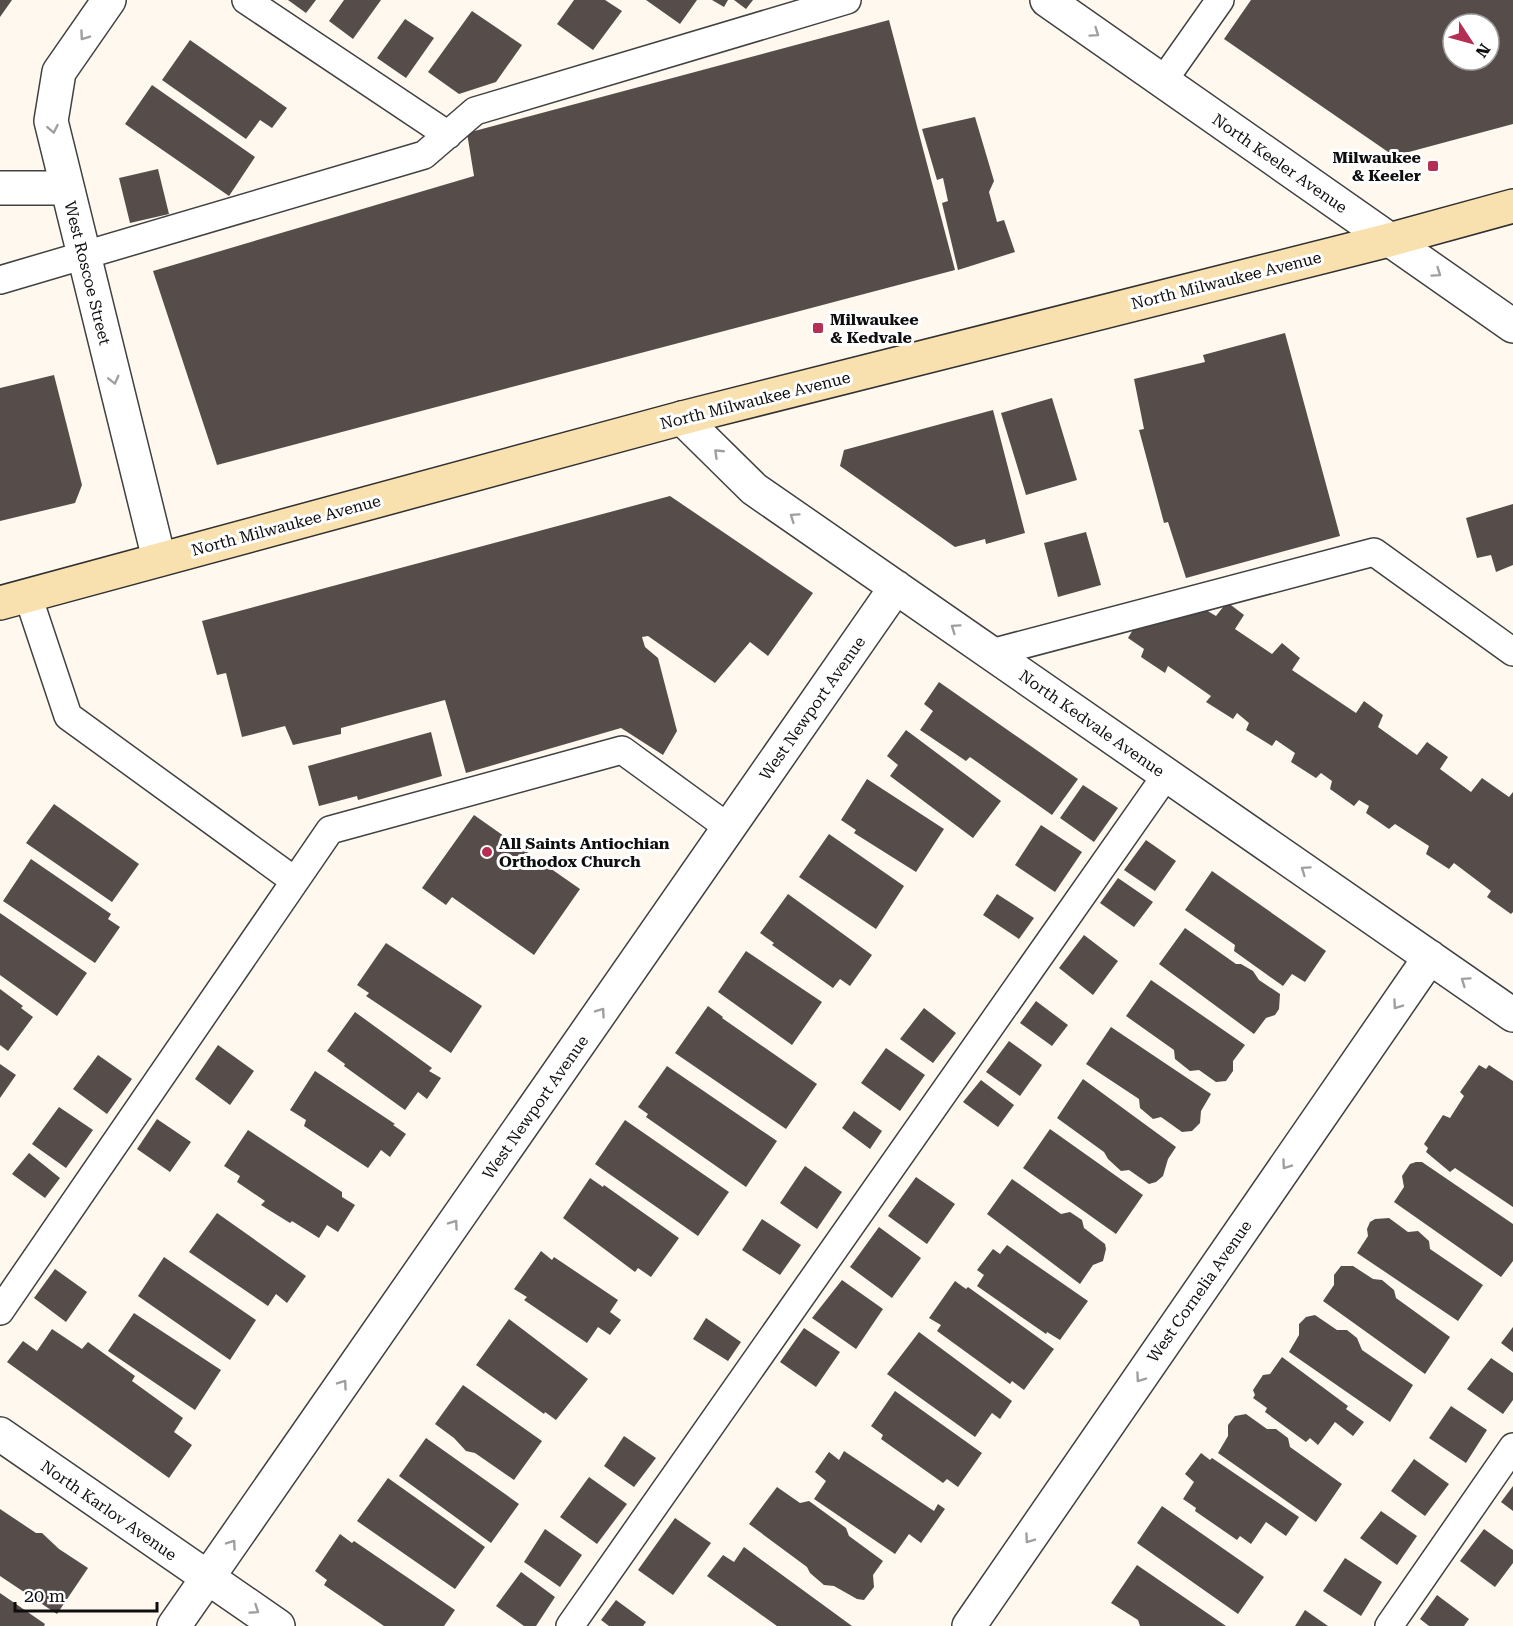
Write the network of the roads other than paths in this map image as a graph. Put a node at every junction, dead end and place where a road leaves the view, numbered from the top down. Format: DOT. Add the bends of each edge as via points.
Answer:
graph roads {
  1 [pos="110,0"];
  2 [pos="246,0"];
  3 [pos="847,0"];
  4 [pos="1047,0"];
  5 [pos="1220,0"];
  6 [pos="1163,81"];
  7 [pos="448,135"];
  8 [pos="0,188"];
  9 [pos="67,188"];
  10 [pos="1513,206"];
  11 [pos="1389,240"];
  12 [pos="84,255"];
  13 [pos="0,280"];
  14 [pos="1513,326"];
  15 [pos="681,418"];
  16 [pos="159,559"];
  17 [pos="896,587"];
  18 [pos="14,599"];
  19 [pos="1513,652"];
  20 [pos="991,653"];
  21 [pos="1167,774"];
  22 [pos="729,828"];
  23 [pos="295,881"];
  24 [pos="1430,957"];
  25 [pos="1513,1014"];
  26 [pos="0,1311"];
  27 [pos="0,1434"];
  28 [pos="1513,1447"];
  29 [pos="208,1578"];
  30 [pos="174,1626"];
  31 [pos="278,1626"];
  32 [pos="570,1626"];
  33 [pos="969,1626"];
  34 [pos="1389,1626"];
  1 -- 9 [label="street, West Roscoe Street, one-way" via="59,72 51,121"];
  2 -- 7 [label="lane"];
  3 -- 7 [label="lane" via="475,111"];
  4 -- 6 [label="street, North Keeler Avenue, one-way"];
  5 -- 6 [label="lane"];
  6 -- 11 [label="street, North Keeler Avenue"];
  7 -- 12 [label="lane" via="424,155"];
  8 -- 9 [label="street"];
  9 -- 12 [label="street, West Roscoe Street"];
  10 -- 11 [label="main road, North Milwaukee Avenue"];
  11 -- 14 [label="street, North Keeler Avenue, one-way"];
  11 -- 15 [label="main road, North Milwaukee Avenue"];
  12 -- 13 [label="lane"];
  12 -- 16 [label="street, West Roscoe Street, one-way"];
  15 -- 16 [label="main road, North Milwaukee Avenue"];
  17 -- 15 [label="street, North Kedvale Avenue, one-way" via="753,489"];
  16 -- 18 [label="main road, North Milwaukee Avenue"];
  20 -- 17 [label="street, North Kedvale Avenue, one-way"];
  17 -- 22 [label="street, West Newport Avenue"];
  18 -- 23 [label="lane" via="68,716"];
  19 -- 20 [label="lane" via="1374,552"];
  20 -- 21 [label="street, North Kedvale Avenue"];
  24 -- 21 [label="street, North Kedvale Avenue, one-way"];
  21 -- 32 [label="lane"];
  22 -- 23 [label="lane" via="622,750 330,830"];
  29 -- 22 [label="street, West Newport Avenue, one-way"];
  23 -- 26 [label="lane"];
  25 -- 24 [label="street, North Kedvale Avenue, one-way"];
  24 -- 33 [label="street, West Cornelia Avenue, one-way"];
  27 -- 29 [label="street, North Karlov Avenue"];
  28 -- 34 [label="lane"];
  29 -- 30 [label="street, West Newport Avenue"];
  29 -- 31 [label="street, North Karlov Avenue, one-way"];
}
